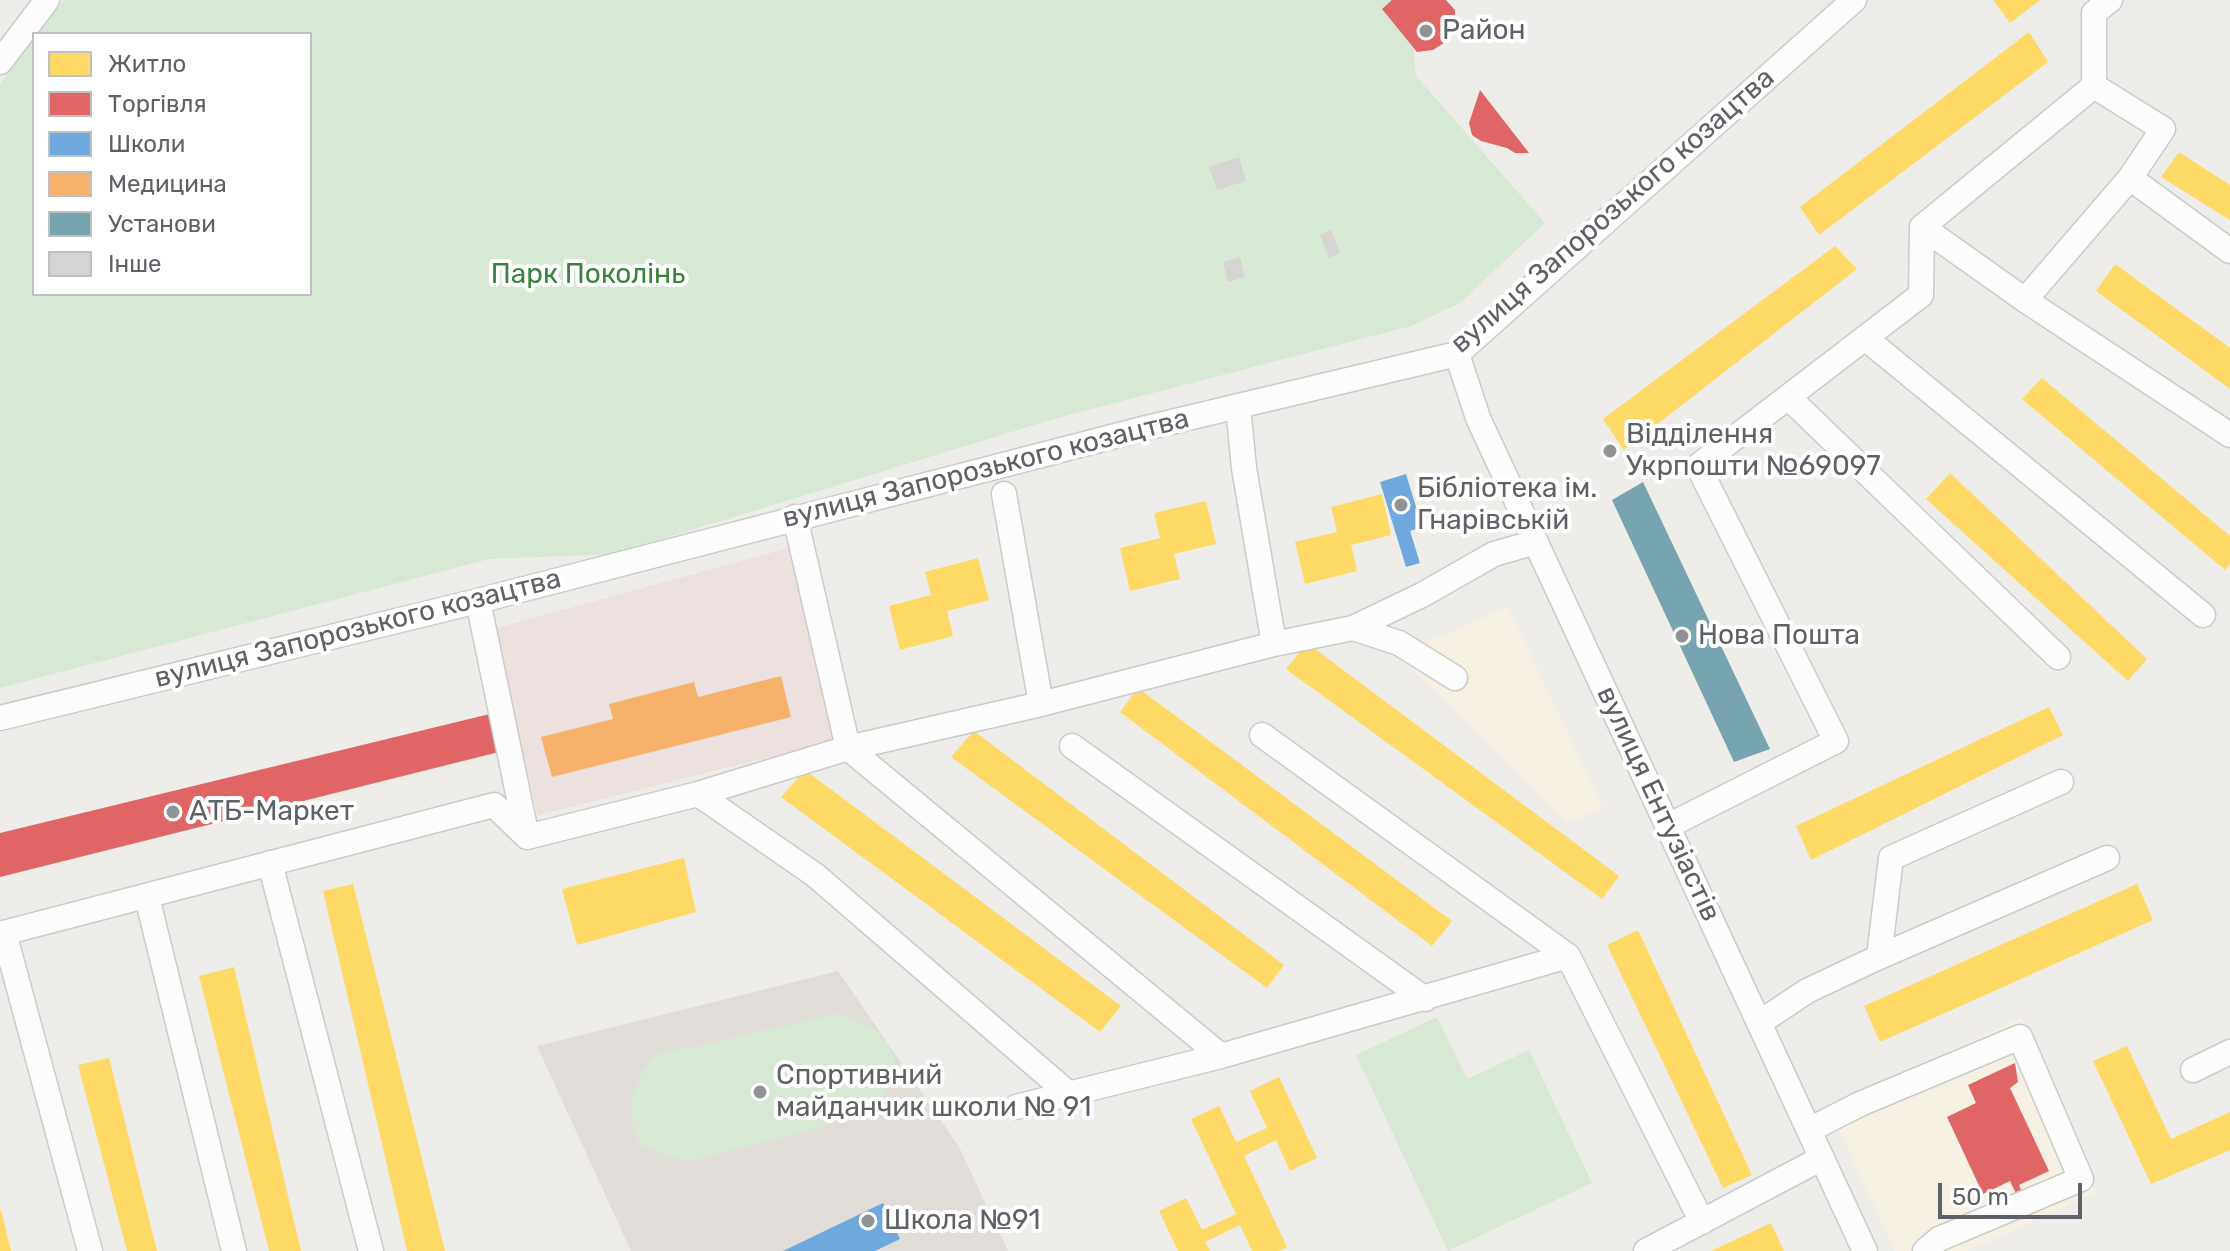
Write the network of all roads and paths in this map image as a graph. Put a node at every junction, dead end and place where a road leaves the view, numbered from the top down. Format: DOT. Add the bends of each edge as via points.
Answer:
graph roads {
  1 [pos="47,0"];
  2 [pos="2110,0"];
  3 [pos="1852,1"];
  4 [pos="0,62"];
  5 [pos="2094,86"];
  6 [pos="2130,178"];
  7 [pos="1922,227"];
  8 [pos="2230,251"];
  9 [pos="2025,300"];
  10 [pos="1865,338"];
  11 [pos="1457,354"];
  12 [pos="1788,397"];
  13 [pos="1238,406"];
  14 [pos="2230,435"];
  15 [pos="1004,494"];
  16 [pos="795,517"];
  17 [pos="1536,542"];
  18 [pos="478,601"];
  19 [pos="2203,615"];
  20 [pos="1353,628"];
  21 [pos="1274,644"];
  22 [pos="2058,657"];
  23 [pos="1455,678"];
  24 [pos="1041,704"];
  25 [pos="0,718"];
  26 [pos="1262,735"];
  27 [pos="1072,746"];
  28 [pos="848,748"];
  29 [pos="2061,782"];
  30 [pos="698,794"];
  31 [pos="1668,826"];
  32 [pos="527,837"];
  33 [pos="2107,858"];
  34 [pos="270,863"];
  35 [pos="147,897"];
  36 [pos="2,933"];
  37 [pos="1568,956"];
  38 [pos="1879,957"];
  39 [pos="1425,999"];
  40 [pos="1759,1023"];
  41 [pos="2230,1052"];
  42 [pos="1221,1056"];
  43 [pos="2193,1070"];
  44 [pos="1069,1094"];
  45 [pos="1016,1107"];
  46 [pos="1809,1130"];
  47 [pos="1822,1158"];
  48 [pos="1702,1222"];
  49 [pos="90,1251"];
  50 [pos="234,1251"];
  51 [pos="371,1251"];
  52 [pos="1646,1251"];
  53 [pos="1865,1251"];
  54 [pos="1925,1251"];
  1 -- 4 [label="street"];
  2 -- 5 [label="street" via="2094,13"];
  3 -- 11 [label="street, вулиця Запорозького козацтва"];
  5 -- 6 [label="street" via="2163,129"];
  5 -- 7 [label="street"];
  6 -- 8 [label="street"];
  6 -- 9 [label="street"];
  7 -- 9 [label="street"];
  7 -- 10 [label="street" via="1921,295"];
  9 -- 14 [label="street"];
  10 -- 12 [label="street"];
  10 -- 19 [label="street"];
  11 -- 13 [label="street, вулиця Запорозького козацтва"];
  11 -- 17 [label="street, вулиця Ентузіастів" via="1478,418"];
  12 -- 22 [label="street"];
  12 -- 31 [label="street" via="1698,466 1836,741"];
  13 -- 16 [label="street, вулиця Запорозького козацтва"];
  13 -- 21 [label="street"];
  15 -- 24 [label="street"];
  16 -- 18 [label="street, вулиця Запорозького козацтва"];
  16 -- 28 [label="street"];
  17 -- 20 [label="street" via="1494,554"];
  17 -- 31 [label="street, вулиця Ентузіастів"];
  18 -- 25 [label="street, вулиця Запорозького козацтва"];
  18 -- 32 [label="street"];
  20 -- 21 [label="street"];
  20 -- 23 [label="street" via="1399,643"];
  21 -- 24 [label="street"];
  24 -- 28 [label="street"];
  26 -- 37 [label="street"];
  27 -- 39 [label="street"];
  28 -- 30 [label="street"];
  28 -- 42 [label="street"];
  29 -- 38 [label="street" via="1891,858"];
  30 -- 32 [label="street"];
  30 -- 44 [label="street" via="815,875"];
  31 -- 40 [label="street, вулиця Ентузіастів"];
  32 -- 34 [label="street" via="494,805"];
  33 -- 38 [label="street"];
  34 -- 35 [label="street"];
  34 -- 51 [label="street"];
  35 -- 36 [label="street"];
  35 -- 50 [label="street"];
  36 -- 49 [label="street"];
  37 -- 39 [label="street"];
  37 -- 48 [label="street"];
  38 -- 40 [label="street" via="1807,991"];
  39 -- 42 [label="street"];
  40 -- 46 [label="street, вулиця Ентузіастів"];
  41 -- 43 [label="street"];
  42 -- 44 [label="street"];
  44 -- 45 [label="street"];
  46 -- 47 [label="street, вулиця Ентузіастів"];
  46 -- 54 [label="street" via="2020,1037 2081,1179 1939,1239"];
  47 -- 48 [label="street"];
  47 -- 53 [label="street, вулиця Ентузіастів"];
  48 -- 52 [label="street"];
}
